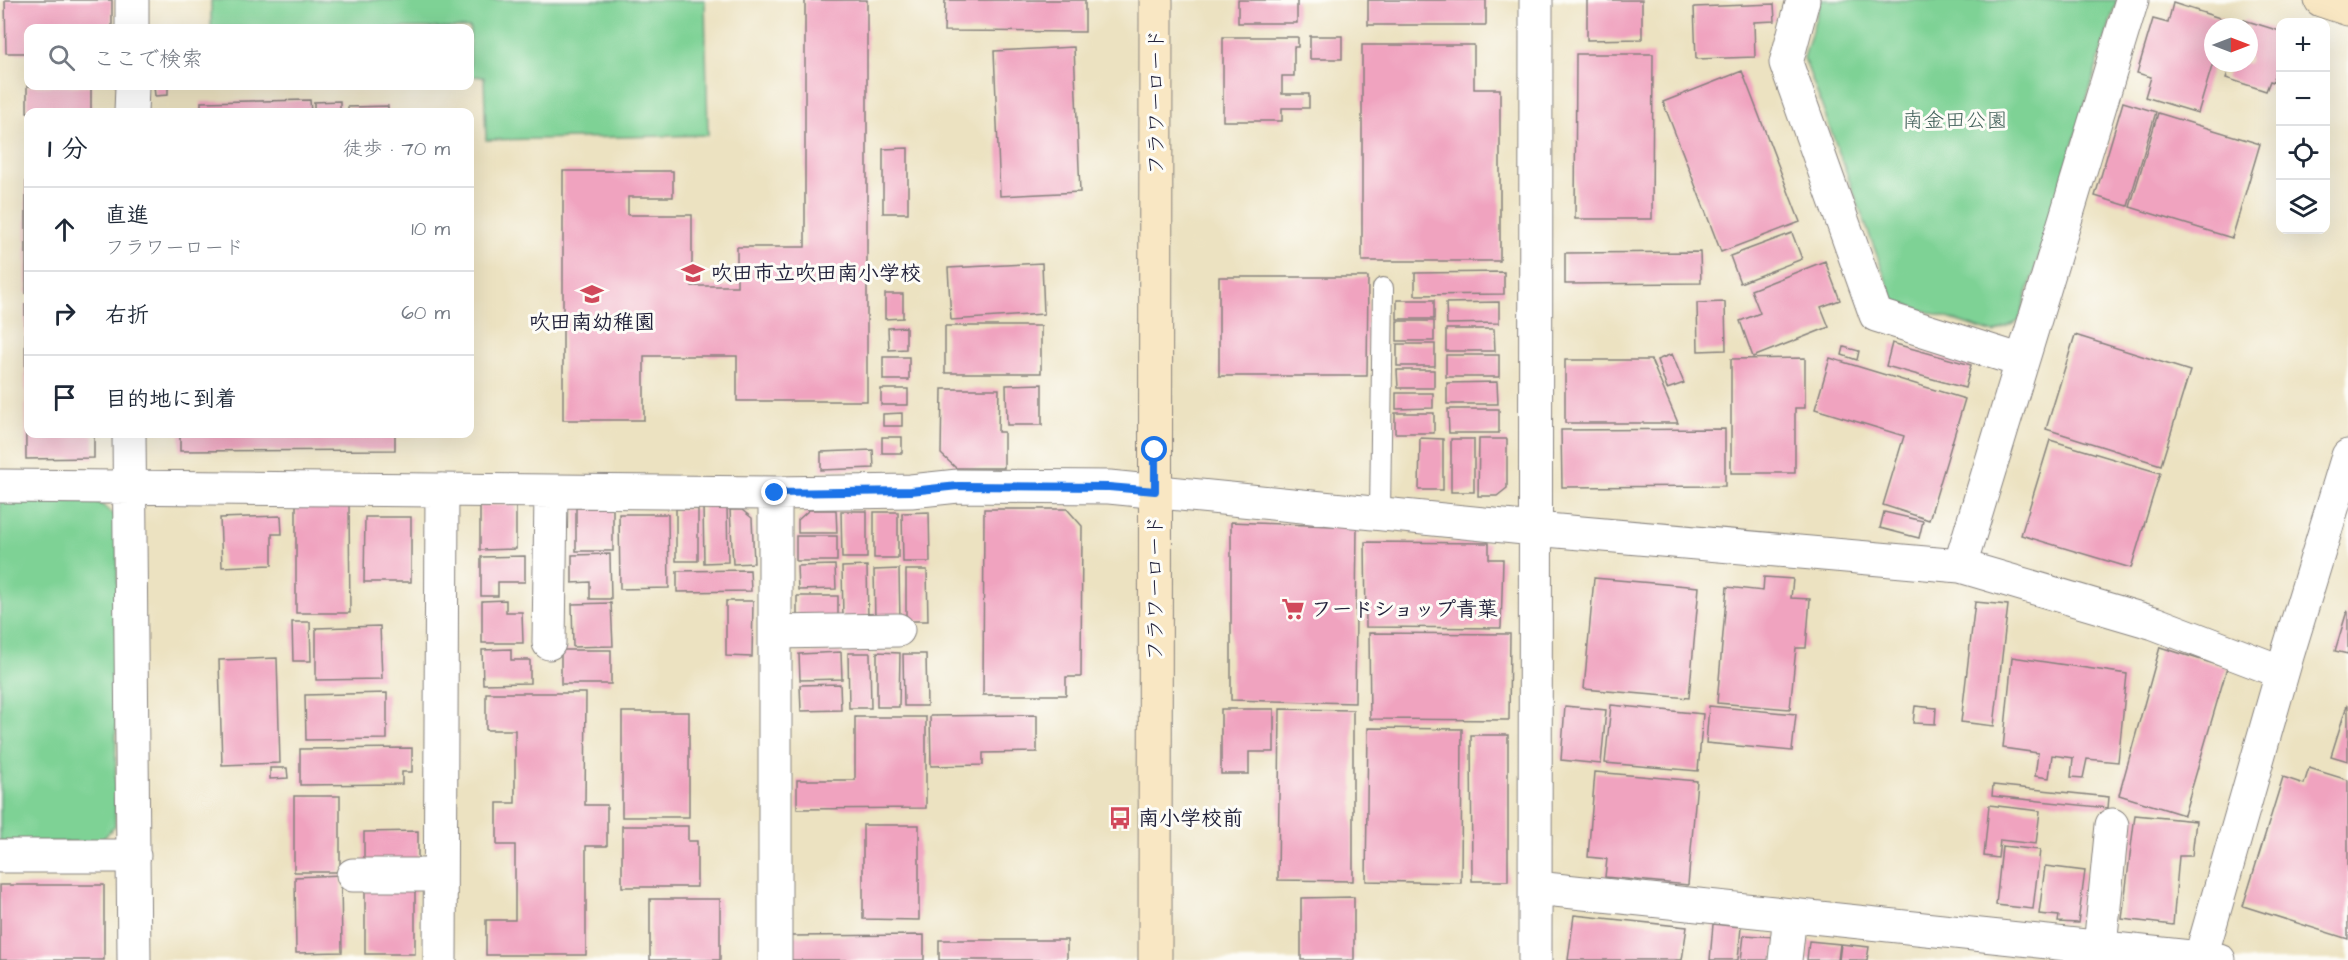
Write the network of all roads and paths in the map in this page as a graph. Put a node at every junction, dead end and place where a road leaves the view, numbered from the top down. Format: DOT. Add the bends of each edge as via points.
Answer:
graph roads {
  1 [pos="132,0"];
  2 [pos="1156,0"];
  3 [pos="1536,0"];
  4 [pos="1803,0"];
  5 [pos="2132,0"];
  6 [pos="2321,0"];
  7 [pos="2348,9"];
  8 [pos="132,24"];
  9 [pos="132,90"];
  10 [pos="131,108"];
  11 [pos="1383,288"];
  12 [pos="2022,362"];
  13 [pos="129,438"];
  14 [pos="2348,456"];
  15 [pos="0,486"];
  16 [pos="128,489"];
  17 [pos="442,490"];
  18 [pos="1155,491"];
  19 [pos="551,492"];
  20 [pos="775,493"];
  21 [pos="1380,513"];
  22 [pos="1535,529"];
  23 [pos="1960,566"];
  24 [pos="898,630"];
  25 [pos="775,632"];
  26 [pos="549,643"];
  27 [pos="2282,672"];
  28 [pos="2112,825"];
  29 [pos="0,855"];
  30 [pos="134,856"];
  31 [pos="353,875"];
  32 [pos="440,875"];
  33 [pos="1536,888"];
  34 [pos="1790,915"];
  35 [pos="1960,947"];
  36 [pos="2100,947"];
  37 [pos="2207,959"];
  38 [pos="134,960"];
  39 [pos="440,960"];
  40 [pos="775,960"];
  41 [pos="1155,960"];
  42 [pos="1535,960"];
  43 [pos="1785,960"];
  1 -- 8 [label="street"];
  2 -- 18 [label="street, フラワーロード"];
  3 -- 22 [label="street"];
  4 -- 12 [label="street" via="1786,63 1876,315"];
  5 -- 12 [label="street"];
  6 -- 7 [label="street"];
  9 -- 10 [label="street"];
  11 -- 21 [label="lane"];
  12 -- 23 [label="street"];
  13 -- 16 [label="street"];
  14 -- 27 [label="street"];
  15 -- 16 [label="street"];
  16 -- 17 [label="street"];
  16 -- 30 [label="street"];
  17 -- 19 [label="street"];
  17 -- 32 [label="street"];
  18 -- 20 [label="street" via="958,486 911,491"];
  18 -- 21 [label="street"];
  18 -- 41 [label="street, フラワーロード"];
  19 -- 20 [label="street"];
  19 -- 26 [label="street"];
  20 -- 25 [label="street"];
  21 -- 22 [label="street"];
  22 -- 23 [label="street"];
  22 -- 33 [label="street"];
  23 -- 27 [label="street" via="2154,623"];
  24 -- 25 [label="street"];
  25 -- 40 [label="street"];
  27 -- 37 [label="street"];
  28 -- 36 [label="street"];
  29 -- 30 [label="street"];
  30 -- 38 [label="street"];
  31 -- 32 [label="street"];
  32 -- 39 [label="street"];
  33 -- 34 [label="street"];
  33 -- 42 [label="street"];
  34 -- 35 [label="street"];
  34 -- 43 [label="street"];
  35 -- 36 [label="street"];
  36 -- 37 [label="street"];
}
